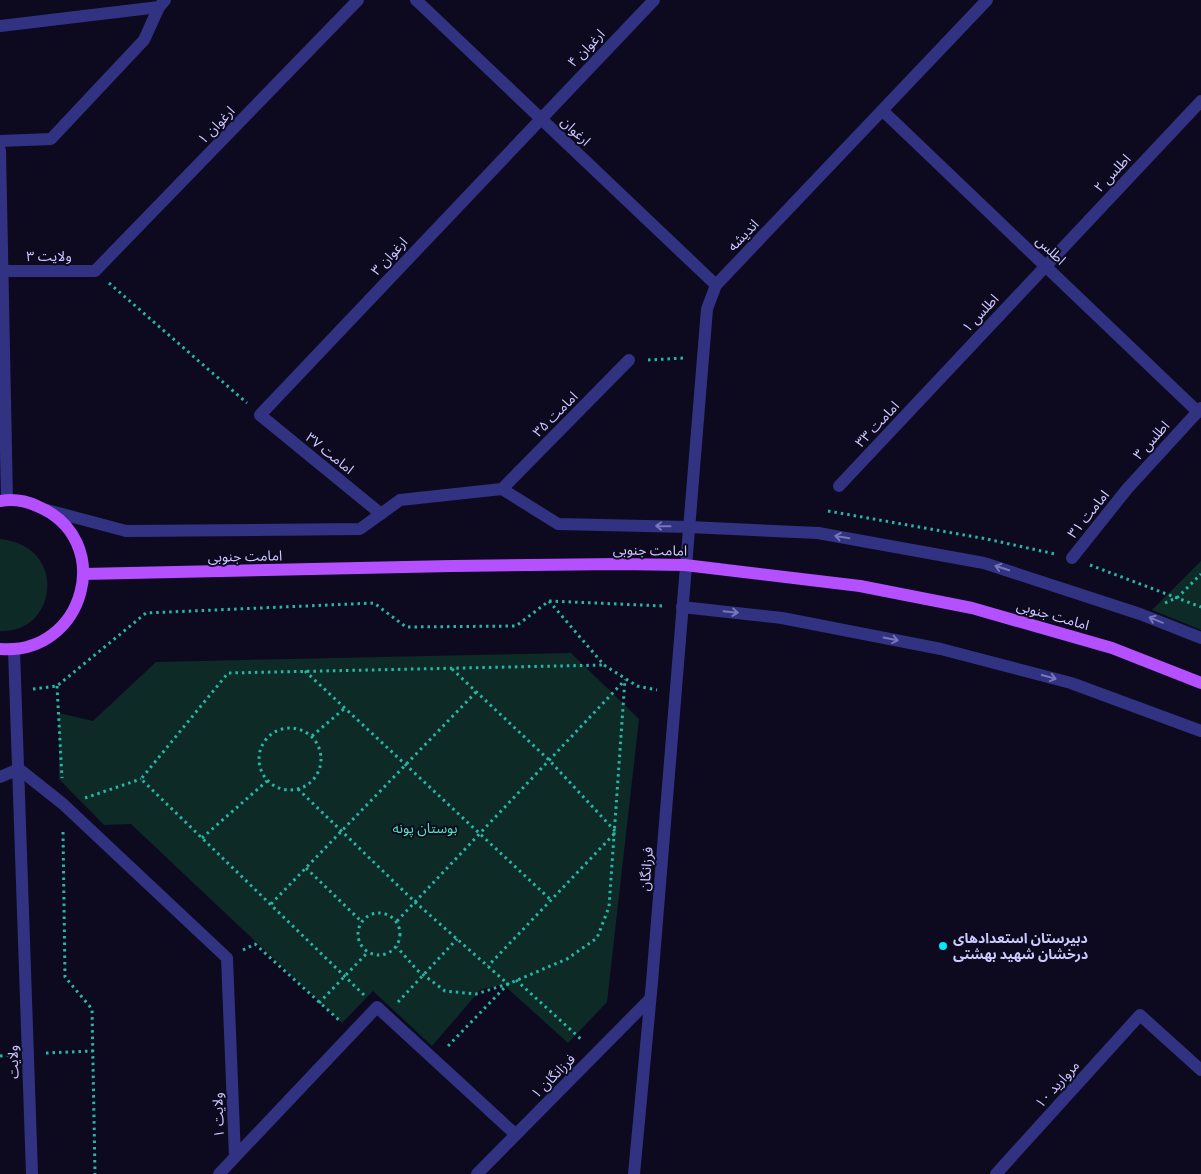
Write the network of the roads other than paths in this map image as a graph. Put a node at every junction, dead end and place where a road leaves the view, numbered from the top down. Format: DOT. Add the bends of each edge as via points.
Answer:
graph roads {
  1 [pos="358,0"];
  2 [pos="416,0"];
  3 [pos="654,0"];
  4 [pos="987,0"];
  5 [pos="162,3"];
  6 [pos="0,26"];
  7 [pos="1201,101"];
  8 [pos="883,111"];
  9 [pos="540,118"];
  10 [pos="0,141"];
  11 [pos="0,150"];
  12 [pos="1,241"];
  13 [pos="1045,266"];
  14 [pos="2,271"];
  15 [pos="95,271"];
  16 [pos="716,285"];
  17 [pos="629,360"];
  18 [pos="937,381"];
  19 [pos="1199,410"];
  20 [pos="260,415"];
  21 [pos="839,486"];
  22 [pos="1127,489"];
  23 [pos="502,490"];
  24 [pos="3,500"];
  25 [pos="47,510"];
  26 [pos="381,514"];
  27 [pos="689,526"];
  28 [pos="1072,558"];
  29 [pos="686,566"];
  30 [pos="84,574"];
  31 [pos="682,607"];
  32 [pos="1201,638"];
  33 [pos="0,649"];
  34 [pos="14,650"];
  35 [pos="1201,683"];
  36 [pos="1201,731"];
  37 [pos="19,769"];
  38 [pos="0,778"];
  39 [pos="650,999"];
  40 [pos="1201,1070"];
  41 [pos="515,1134"];
  42 [pos="235,1157"];
  43 [pos="32,1174"];
  44 [pos="219,1174"];
  45 [pos="477,1174"];
  46 [pos="634,1174"];
  47 [pos="996,1174"];
  1 -- 15 [label="street, ارغوان ۱"];
  2 -- 9 [label="street, ارغوان"];
  3 -- 9 [label="street, ارغوان ۴"];
  4 -- 8 [label="street, اندیشه"];
  5 -- 6 [label="street"];
  5 -- 10 [label="street" via="144,40 51,139"];
  7 -- 13 [label="street, اطلس ۲"];
  8 -- 13 [label="street, اطلس"];
  8 -- 16 [label="street, اندیشه"];
  9 -- 16 [label="street, ارغوان"];
  9 -- 20 [label="street, ارغوان ۳"];
  11 -- 12 [label="street"];
  12 -- 14 [label="street"];
  13 -- 18 [label="street, اطلس ۱"];
  13 -- 19 [label="street, اطلس"];
  14 -- 15 [label="street, ولایت ۳"];
  14 -- 24 [label="street"];
  16 -- 27 [label="street, اندیشه" via="706,309"];
  17 -- 23 [label="street, امامت ۳۵"];
  18 -- 21 [label="street, امامت ۳۳"];
  19 -- 22 [label="street, اطلس ۳"];
  20 -- 26 [label="street, امامت ۳۷"];
  22 -- 28 [label="street, امامت ۳۱"];
  23 -- 26 [label="street" via="400,500"];
  27 -- 23 [label="street, one-way" via="558,524"];
  24 -- 25 [label="main road" via="28,502"];
  25 -- 26 [label="street" via="126,531 360,529"];
  25 -- 30 [label="main road" via="64,524 76,541"];
  27 -- 29 [label="street, اندیشه"];
  32 -- 27 [label="street, one-way" via="984,562 818,533"];
  29 -- 30 [label="main road, امامت جنوبی" via="452,566"];
  29 -- 31 [label="street, فرزانگان"];
  29 -- 35 [label="main road, امامت جنوبی" via="860,586 972,608 1112,648"];
  30 -- 34 [label="main road" via="75,610 59,630 38,644"];
  31 -- 36 [label="street, one-way" via="782,618 941,649 1071,683"];
  31 -- 39 [label="street, فرزانگان"];
  33 -- 34 [label="main road"];
  34 -- 37 [label="street, ولایت"];
  37 -- 38 [label="street"];
  37 -- 42 [label="street, ولایت ۱" via="63,804 227,958"];
  37 -- 43 [label="street, ولایت"];
  39 -- 41 [label="street, فرزانگان ۱"];
  39 -- 46 [label="street, فرزانگان"];
  40 -- 47 [label="street, مروارید ۱۰" via="1140,1015"];
  41 -- 42 [label="street, ولایت ۱" via="382,1011 352,1033"];
  41 -- 45 [label="street, فرزانگان ۱"];
  42 -- 44 [label="street"];
}
